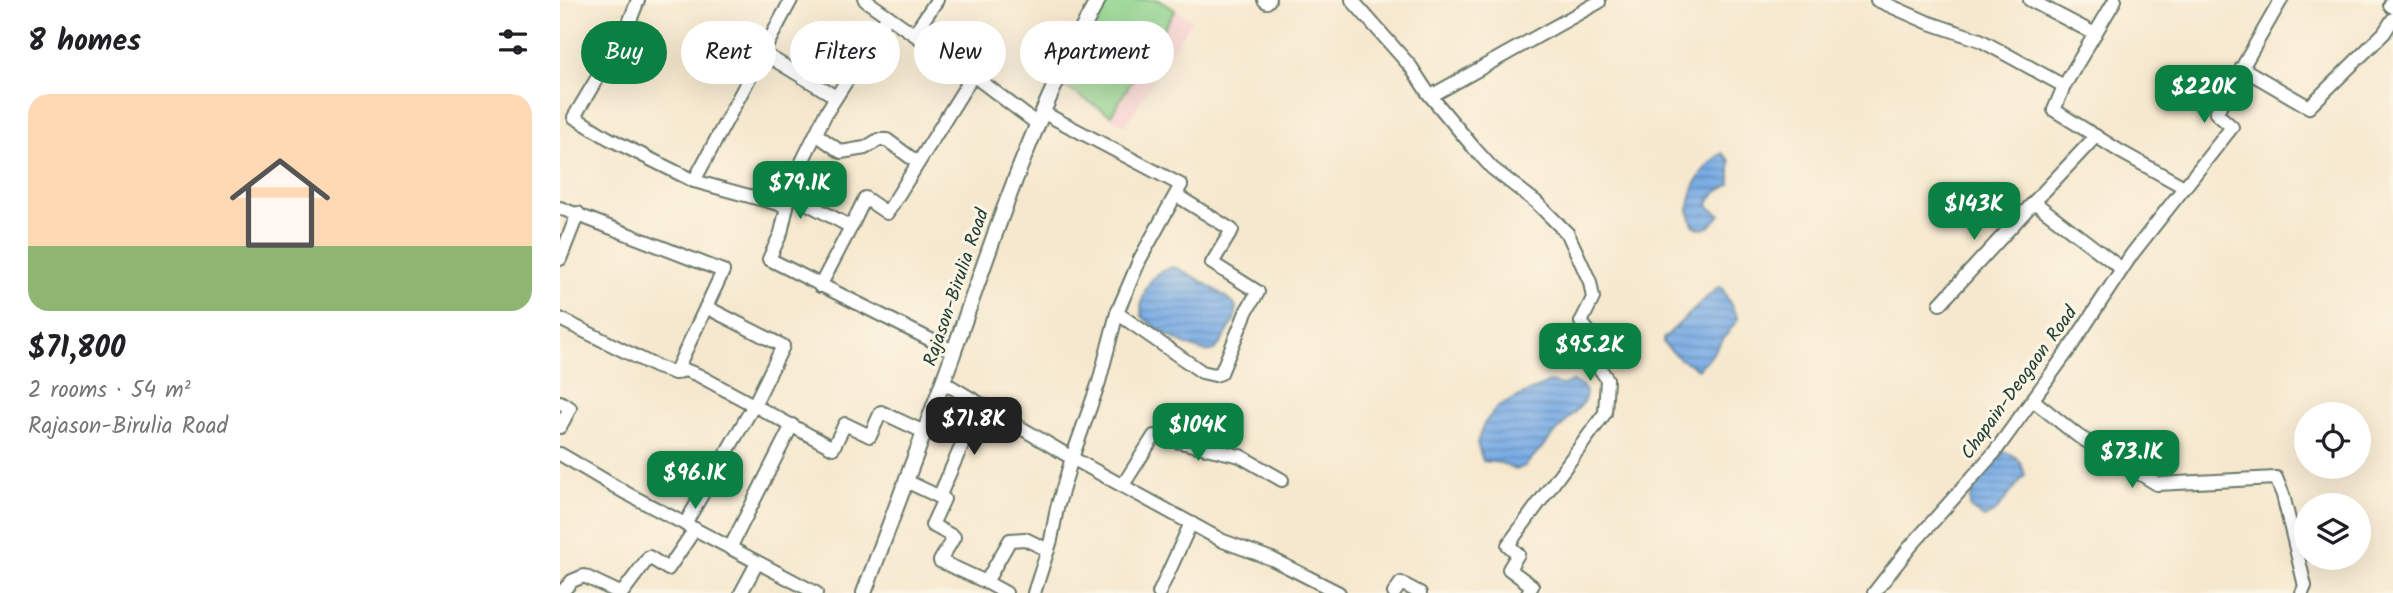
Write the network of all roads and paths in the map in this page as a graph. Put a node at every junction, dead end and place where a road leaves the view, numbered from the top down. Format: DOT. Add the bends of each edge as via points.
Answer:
graph roads {
  1 [pos="638,0"];
  2 [pos="791,0"];
  3 [pos="865,0"];
  4 [pos="937,0"];
  5 [pos="1098,0"];
  6 [pos="1352,0"];
  7 [pos="1877,0"];
  8 [pos="2029,0"];
  9 [pos="2115,0"];
  10 [pos="2281,0"];
  11 [pos="2393,1"];
  12 [pos="1599,2"];
  13 [pos="2393,7"];
  14 [pos="884,8"];
  15 [pos="2393,19"];
  16 [pos="923,21"];
  17 [pos="776,28"];
  18 [pos="914,33"];
  19 [pos="2095,34"];
  20 [pos="776,61"];
  21 [pos="2242,68"];
  22 [pos="746,84"];
  23 [pos="967,84"];
  24 [pos="987,84"];
  25 [pos="2064,86"];
  26 [pos="1431,96"];
  27 [pos="836,97"];
  28 [pos="1039,118"];
  29 [pos="816,134"];
  30 [pos="2096,136"];
  31 [pos="918,163"];
  32 [pos="795,177"];
  33 [pos="694,181"];
  34 [pos="2184,187"];
  35 [pos="1176,195"];
  36 [pos="2034,202"];
  37 [pos="786,206"];
  38 [pos="560,208"];
  39 [pos="578,213"];
  40 [pos="851,227"];
  41 [pos="560,259"];
  42 [pos="2122,269"];
  43 [pos="820,286"];
  44 [pos="1940,304"];
  45 [pos="706,307"];
  46 [pos="1117,313"];
  47 [pos="560,319"];
  48 [pos="953,351"];
  49 [pos="675,373"];
  50 [pos="943,382"];
  51 [pos="2033,400"];
  52 [pos="560,402"];
  53 [pos="980,404"];
  54 [pos="754,405"];
  55 [pos="792,425"];
  56 [pos="560,427"];
  57 [pos="925,432"];
  58 [pos="560,454"];
  59 [pos="1072,458"];
  60 [pos="1282,480"];
  61 [pos="906,481"];
  62 [pos="1123,485"];
  63 [pos="939,497"];
  64 [pos="1191,523"];
  65 [pos="690,527"];
  66 [pos="730,548"];
  67 [pos="1048,550"];
  68 [pos="757,563"];
  69 [pos="560,573"];
  70 [pos="572,581"];
  71 [pos="986,582"];
  72 [pos="561,593"];
  73 [pos="621,593"];
  74 [pos="741,593"];
  75 [pos="816,593"];
  76 [pos="864,593"];
  77 [pos="1006,593"];
  78 [pos="1034,593"];
  79 [pos="1159,593"];
  80 [pos="1338,593"];
  81 [pos="1394,593"];
  82 [pos="1420,593"];
  83 [pos="1528,593"];
  84 [pos="1874,593"];
  85 [pos="2302,593"];
  1 -- 33 [label="street" via="627,29 574,117"];
  2 -- 17 [label="street"];
  3 -- 14 [label="street"];
  4 -- 16 [label="street"];
  5 -- 28 [label="street, Rajason-Birulia Road"];
  6 -- 26 [label="street"];
  7 -- 25 [label="street" via="1980,40"];
  8 -- 19 [label="street"];
  9 -- 19 [label="street"];
  10 -- 21 [label="street"];
  11 -- 13 [label="street"];
  12 -- 26 [label="street"];
  14 -- 18 [label="street"];
  14 -- 27 [label="street"];
  15 -- 21 [label="street" via="2309,107"];
  19 -- 25 [label="street"];
  20 -- 27 [label="street"];
  21 -- 34 [label="street, Chapain-Deogaon Road" via="2216,113 2232,127"];
  22 -- 33 [label="street"];
  23 -- 31 [label="street"];
  24 -- 28 [label="street"];
  25 -- 30 [label="street" via="2054,110"];
  26 -- 83 [label="street" via="1492,168 1568,234 1590,282 1592,298 1581,322 1597,342 1592,357 1607,379 1605,413 1508,545 1518,554 1509,569 1532,586"];
  27 -- 29 [label="street"];
  28 -- 35 [label="street" via="1181,185"];
  28 -- 48 [label="street, Rajason-Birulia Road"];
  29 -- 31 [label="street" via="841,152 887,141"];
  29 -- 32 [label="street"];
  30 -- 34 [label="street"];
  30 -- 36 [label="street"];
  31 -- 40 [label="street" via="887,213 864,198"];
  32 -- 37 [label="street"];
  32 -- 40 [label="street" via="820,191 810,205"];
  33 -- 37 [label="street"];
  34 -- 42 [label="street, Chapain-Deogaon Road"];
  35 -- 46 [label="street" via="1140,259"];
  35 -- 46 [label="street" via="1232,230 1212,263 1258,292 1221,373 1202,372"];
  36 -- 42 [label="street"];
  36 -- 44 [label="street"];
  37 -- 43 [label="street" via="769,259"];
  38 -- 39 [label="street"];
  39 -- 41 [label="street"];
  39 -- 45 [label="street" via="723,271"];
  40 -- 43 [label="street"];
  42 -- 51 [label="street, Chapain-Deogaon Road"];
  43 -- 48 [label="street"];
  45 -- 49 [label="street"];
  45 -- 54 [label="street" via="783,346"];
  46 -- 59 [label="street"];
  47 -- 49 [label="street"];
  48 -- 50 [label="street, Rajason-Birulia Road"];
  49 -- 54 [label="street" via="685,370 698,375"];
  50 -- 53 [label="street"];
  50 -- 57 [label="street, Rajason-Birulia Road"];
  51 -- 84 [label="street, Chapain-Deogaon Road" via="1994,453"];
  51 -- 85 [label="street" via="2078,436 2157,485 2276,478 2305,586"];
  52 -- 56 [label="street" via="570,408"];
  53 -- 59 [label="street"];
  53 -- 63 [label="street"];
  54 -- 55 [label="street"];
  54 -- 65 [label="street"];
  55 -- 57 [label="street" via="833,448 845,424 870,436 881,412"];
  55 -- 66 [label="street"];
  57 -- 61 [label="street, Rajason-Birulia Road"];
  58 -- 65 [label="street"];
  59 -- 62 [label="street"];
  59 -- 67 [label="street"];
  60 -- 62 [label="street" via="1240,456 1154,436"];
  61 -- 63 [label="street"];
  61 -- 76 [label="street, Rajason-Birulia Road"];
  62 -- 64 [label="street"];
  63 -- 71 [label="street" via="944,499 932,525 954,537 940,561"];
  64 -- 79 [label="street"];
  64 -- 80 [label="street"];
  65 -- 66 [label="street"];
  65 -- 73 [label="street" via="668,569 649,557"];
  66 -- 68 [label="street"];
  67 -- 71 [label="street" via="1025,539 1010,540"];
  67 -- 78 [label="street"];
  68 -- 74 [label="street"];
  68 -- 75 [label="street"];
  69 -- 70 [label="street"];
  70 -- 72 [label="street"];
  70 -- 73 [label="street" via="584,576"];
  71 -- 77 [label="street"];
  81 -- 82 [label="street" via="1401,583"];
}
